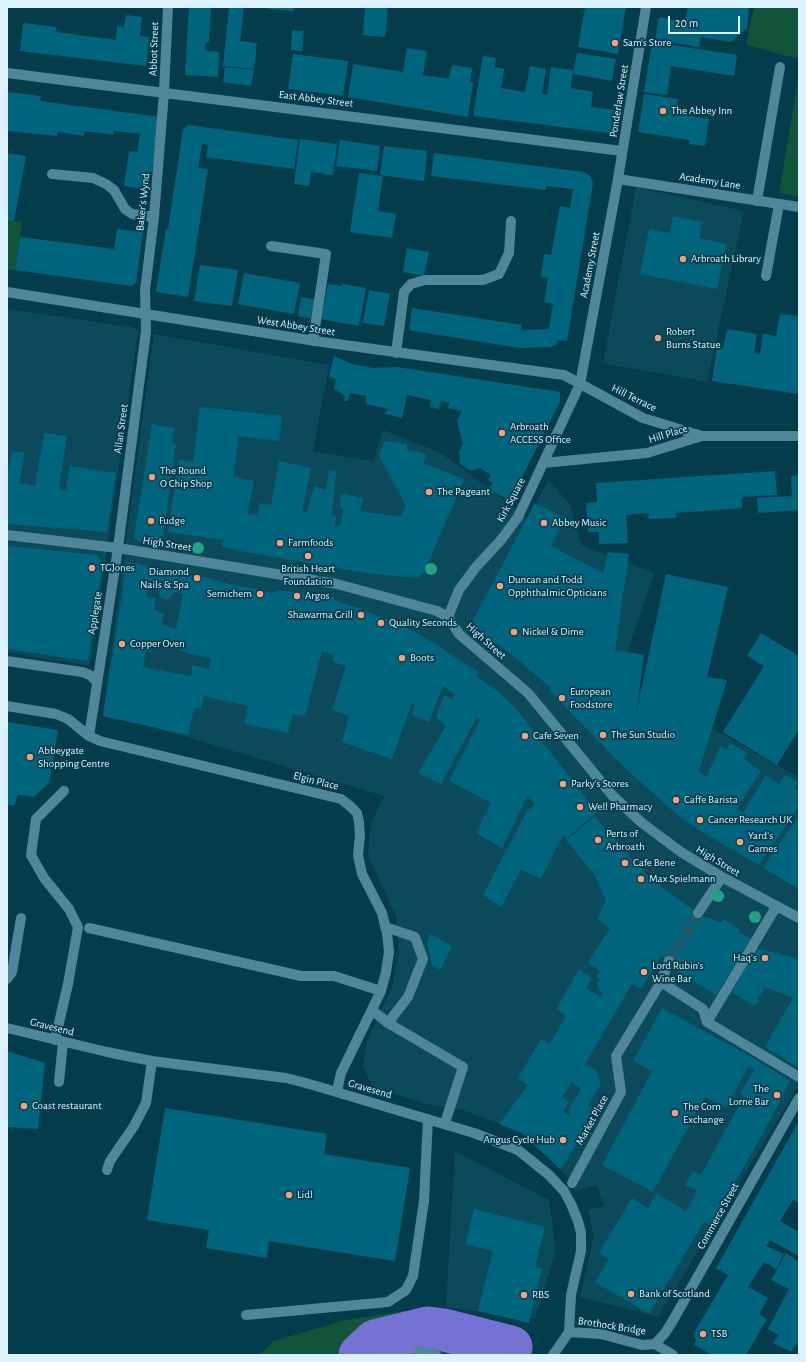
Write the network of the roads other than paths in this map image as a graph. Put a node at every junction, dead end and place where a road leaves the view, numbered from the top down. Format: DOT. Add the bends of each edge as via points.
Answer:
graph roads {
  1 [pos="168,7"];
  2 [pos="646,7"];
  3 [pos="780,67"];
  4 [pos="7,73"];
  5 [pos="164,92"];
  6 [pos="622,151"];
  7 [pos="52,174"];
  8 [pos="618,179"];
  9 [pos="757,201"];
  10 [pos="779,204"];
  11 [pos="799,207"];
  12 [pos="154,217"];
  13 [pos="511,221"];
  14 [pos="271,246"];
  15 [pos="766,276"];
  16 [pos="7,292"];
  17 [pos="145,313"];
  18 [pos="313,341"];
  19 [pos="396,352"];
  20 [pos="580,384"];
  21 [pos="702,436"];
  22 [pos="799,436"];
  23 [pos="543,463"];
  24 [pos="7,535"];
  25 [pos="118,548"];
  26 [pos="448,617"];
  27 [pos="7,661"];
  28 [pos="97,682"];
  29 [pos="7,706"];
  30 [pos="89,736"];
  31 [pos="64,791"];
  32 [pos="722,877"];
  33 [pos="776,907"];
  34 [pos="698,913"];
  35 [pos="21,918"];
  36 [pos="799,918"];
  37 [pos="385,927"];
  38 [pos="89,928"];
  39 [pos="669,961"];
  40 [pos="7,979"];
  41 [pos="661,982"];
  42 [pos="381,991"];
  43 [pos="372,1010"];
  44 [pos="708,1022"];
  45 [pos="388,1023"];
  46 [pos="7,1028"];
  47 [pos="59,1040"];
  48 [pos="152,1061"];
  49 [pos="799,1077"];
  50 [pos="59,1082"];
  51 [pos="337,1092"];
  52 [pos="799,1098"];
  53 [pos="428,1119"];
  54 [pos="445,1124"];
  55 [pos="107,1170"];
  56 [pos="572,1182"];
  57 [pos="246,1315"];
  58 [pos="569,1332"];
  59 [pos="655,1344"];
  60 [pos="419,1351"];
  61 [pos="436,1355"];
  62 [pos="554,1355"];
  63 [pos="673,1355"];
  1 -- 5 [label="street, Abbot Street"];
  2 -- 6 [label="street, Ponderlaw Street"];
  3 -- 9 [label="street"];
  4 -- 5 [label="street, East Abbey Street"];
  5 -- 6 [label="street, East Abbey Street"];
  5 -- 12 [label="street, Baker's Wynd"];
  6 -- 8 [label="street, Academy Street"];
  7 -- 12 [label="street" via="92,178 114,190 125,209 132,214"];
  8 -- 9 [label="street, Academy Lane"];
  8 -- 20 [label="street, Academy Street"];
  9 -- 10 [label="street, Academy Lane"];
  10 -- 11 [label="street, Academy Lane"];
  10 -- 15 [label="street"];
  12 -- 17 [label="street, Baker's Wynd" via="145,290"];
  13 -- 19 [label="street" via="509,253 499,274 483,280 425,280 412,284 404,292"];
  14 -- 18 [label="street" via="326,254"];
  16 -- 17 [label="street, West Abbey Street"];
  17 -- 18 [label="street, West Abbey Street"];
  17 -- 25 [label="street, Allan Street" via="146,331"];
  18 -- 19 [label="street, West Abbey Street"];
  19 -- 20 [label="street, West Abbey Street" via="564,375"];
  20 -- 21 [label="street, Hill Terrace" via="643,418"];
  20 -- 23 [label="street, Kirk Square"];
  21 -- 22 [label="street, Hill Place"];
  21 -- 23 [label="street, Hill Place" via="647,453"];
  23 -- 26 [label="street, Kirk Square" via="518,517 459,590"];
  24 -- 25 [label="street, High Street"];
  25 -- 26 [label="street, High Street" via="337,584 411,603"];
  25 -- 28 [label="street, Applegate"];
  26 -- 32 [label="street, High Street" via="459,634 528,693 612,794 642,823 681,852"];
  27 -- 28 [label="street" via="82,672"];
  28 -- 30 [label="street, Applegate"];
  29 -- 30 [label="street, Elgin Place" via="56,714 68,719"];
  30 -- 37 [label="street, Elgin Place" via="100,741 341,800 356,813 360,836 358,855 362,874 382,913"];
  31 -- 47 [label="street" via="36,819 31,855 44,878 69,909 78,927"];
  32 -- 33 [label="street, High Street"];
  32 -- 34 [label="street"];
  33 -- 36 [label="street, High Street"];
  33 -- 44 [label="street"];
  35 -- 40 [label="street" via="12,972"];
  37 -- 42 [label="street, Elgin Place" via="389,952"];
  37 -- 45 [label="street" via="415,937 423,958 408,997"];
  38 -- 42 [label="street" via="301,976 334,976"];
  39 -- 41 [label="street, Market Place"];
  41 -- 44 [label="street" via="703,1009"];
  41 -- 56 [label="street, Market Place" via="616,1056 622,1092"];
  42 -- 43 [label="street, Elgin Place"];
  43 -- 45 [label="street"];
  43 -- 51 [label="street, Elgin Place" via="341,1073"];
  44 -- 49 [label="street"];
  45 -- 54 [label="street" via="463,1067"];
  46 -- 47 [label="street, Gravesend"];
  47 -- 48 [label="street, Gravesend"];
  47 -- 50 [label="street"];
  48 -- 51 [label="street, Gravesend" via="286,1078"];
  48 -- 55 [label="street" via="146,1103"];
  51 -- 53 [label="street, Gravesend"];
  52 -- 59 [label="street, Commerce Street" via="672,1322"];
  53 -- 54 [label="street, Gravesend"];
  53 -- 57 [label="street" via="424,1201 413,1276 406,1290 388,1302"];
  54 -- 58 [label="street, Gravesend" via="518,1150 564,1191 581,1233 581,1251 571,1295"];
  58 -- 59 [label="street, Brothock Bridge" via="601,1334 642,1345"];
  58 -- 62 [label="street, Brothock Bridge"];
  59 -- 63 [label="street"];
  60 -- 61 [label="street"];
}
